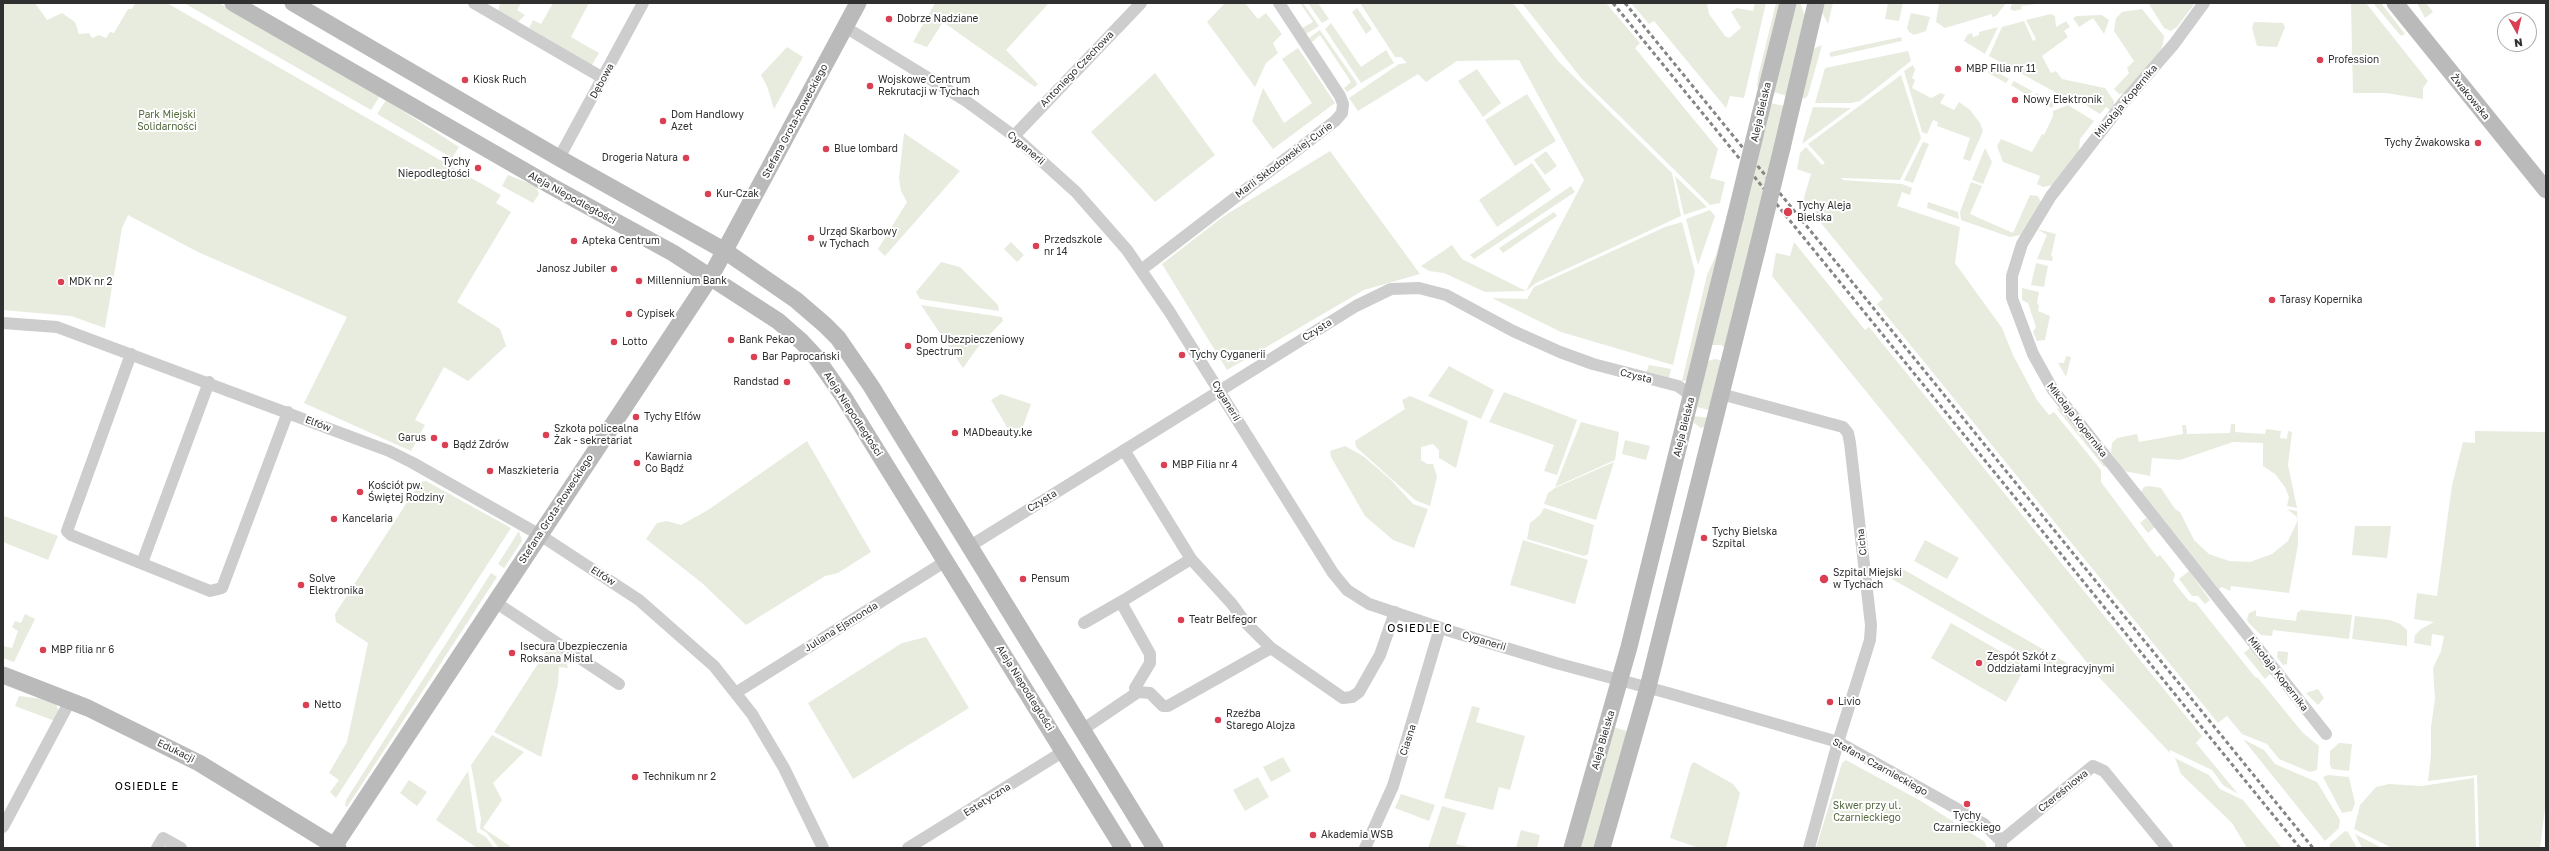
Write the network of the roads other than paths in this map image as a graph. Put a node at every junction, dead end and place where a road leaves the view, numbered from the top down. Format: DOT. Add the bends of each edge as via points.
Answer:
graph roads {
  1 [pos="233,3"];
  2 [pos="293,3"];
  3 [pos="474,3"];
  4 [pos="643,3"];
  5 [pos="858,3"];
  6 [pos="1141,3"];
  7 [pos="1279,3"];
  8 [pos="1788,3"];
  9 [pos="1816,3"];
  10 [pos="2204,3"];
  11 [pos="2395,3"];
  12 [pos="845,27"];
  13 [pos="603,78"];
  14 [pos="1014,136"];
  15 [pos="559,158"];
  16 [pos="2546,190"];
  17 [pos="726,251"];
  18 [pos="1141,270"];
  19 [pos="710,276"];
  20 [pos="3,323"];
  21 [pos="131,354"];
  22 [pos="1702,357"];
  23 [pos="1728,364"];
  24 [pos="210,382"];
  25 [pos="1220,391"];
  26 [pos="1721,394"];
  27 [pos="1692,396"];
  28 [pos="288,412"];
  29 [pos="1687,418"];
  30 [pos="1713,427"];
  31 [pos="1124,450"];
  32 [pos="954,519"];
  33 [pos="929,532"];
  34 [pos="540,535"];
  35 [pos="970,546"];
  36 [pos="1191,559"];
  37 [pos="946,561"];
  38 [pos="142,563"];
  39 [pos="988,578"];
  40 [pos="961,586"];
  41 [pos="1124,600"];
  42 [pos="495,602"];
  43 [pos="1394,612"];
  44 [pos="1084,623"];
  45 [pos="1440,628"];
  46 [pos="1271,648"];
  47 [pos="3,675"];
  48 [pos="1620,681"];
  49 [pos="619,684"];
  50 [pos="1135,688"];
  51 [pos="1648,688"];
  52 [pos="737,692"];
  53 [pos="70,701"];
  54 [pos="1068,707"];
  55 [pos="1048,724"];
  56 [pos="1082,730"];
  57 [pos="2326,734"];
  58 [pos="1838,742"];
  59 [pos="1064,751"];
  60 [pos="1102,763"];
  61 [pos="1076,772"];
  62 [pos="3,827"];
  63 [pos="160,843"];
  64 [pos="2001,845"];
  65 [pos="335,847"];
  66 [pos="181,848"];
  67 [pos="823,848"];
  68 [pos="908,848"];
  69 [pos="1123,848"];
  70 [pos="1155,848"];
  71 [pos="1365,848"];
  72 [pos="1572,848"];
  73 [pos="1602,848"];
  74 [pos="1809,848"];
  75 [pos="2167,848"];
  1 -- 19 [label="street, Aleja Niepodległości"];
  2 -- 15 [label="street"];
  3 -- 13 [label="street"];
  4 -- 13 [label="street, Dębowa"];
  5 -- 12 [label="street, Stefana Grota-Roweckiego"];
  6 -- 14 [label="street, Antoniego Czechowa"];
  7 -- 18 [label="street, Marii Skłodowskiej-Curie" via="1340,96 1343,104 1342,113"];
  8 -- 22 [label="street, Aleja Bielska, bridge"];
  9 -- 23 [label="street, bridge"];
  10 -- 57 [label="street, Mikołaja Kopernika" via="2051,196 2022,244 2012,276 2012,298 2033,354 2053,390"];
  11 -- 16 [label="street, Żwakowska"];
  12 -- 14 [label="street, Cyganerii" via="915,68"];
  12 -- 17 [label="street, Stefana Grota-Roweckiego"];
  13 -- 15 [label="street, Dębowa"];
  14 -- 18 [label="street, Cyganerii" via="1076,192"];
  15 -- 17 [label="street"];
  17 -- 19 [label="street, Stefana Grota-Roweckiego"];
  17 -- 32 [label="street" via="796,300 838,338"];
  18 -- 25 [label="street, Cyganerii"];
  19 -- 33 [label="street, Aleja Niepodległości" via="778,321 815,356"];
  19 -- 34 [label="street, Stefana Grota-Roweckiego"];
  20 -- 21 [label="street, Elfów" via="57,327"];
  21 -- 24 [label="street, Elfów"];
  21 -- 38 [label="street" via="67,531 71,535"];
  22 -- 23 [label="street" via="1710,352 1718,352 1725,356"];
  22 -- 27 [label="street, Aleja Bielska"];
  23 -- 26 [label="street"];
  24 -- 28 [label="street, Elfów"];
  24 -- 38 [label="street"];
  25 -- 27 [label="street, Czysta" via="1369,299 1391,289 1408,288 1446,295 1513,331 1560,352 1606,368 1678,386"];
  25 -- 31 [label="street, Czysta"];
  25 -- 43 [label="street, Cyganerii" via="1258,456 1333,573 1348,590 1369,604"];
  26 -- 30 [label="street"];
  26 -- 58 [label="street, Cicha" via="1822,420 1842,427 1848,433 1872,620 1870,640"];
  27 -- 29 [label="street, Aleja Bielska"];
  28 -- 34 [label="street, Elfów" via="413,463"];
  28 -- 38 [label="street" via="222,588 210,590"];
  29 -- 30 [label="street" via="1692,430 1698,434 1706,433"];
  29 -- 48 [label="street, Aleja Bielska"];
  30 -- 51 [label="street"];
  31 -- 35 [label="street, Czysta"];
  31 -- 36 [label="street"];
  32 -- 33 [label="street" via="945,516 936,519"];
  32 -- 35 [label="street"];
  33 -- 37 [label="street, Aleja Niepodległości"];
  34 -- 42 [label="street, Stefana Grota-Roweckiego"];
  34 -- 52 [label="street, Elfów" via="639,600 714,666"];
  35 -- 39 [label="street"];
  36 -- 41 [label="street"];
  36 -- 46 [label="street"];
  37 -- 40 [label="street, Aleja Niepodległości"];
  37 -- 52 [label="street, Juliana Ejsmonda"];
  39 -- 40 [label="street" via="979,590 969,591"];
  39 -- 54 [label="street"];
  40 -- 55 [label="street, Aleja Niepodległości"];
  41 -- 44 [label="street"];
  41 -- 50 [label="street" via="1123,609 1150,654 1150,663"];
  42 -- 49 [label="street"];
  42 -- 65 [label="street, Stefana Grota-Roweckiego"];
  43 -- 45 [label="street, Cyganerii"];
  43 -- 46 [label="street" via="1380,655 1358,692 1352,697 1343,698"];
  45 -- 48 [label="street, Cyganerii"];
  45 -- 71 [label="street, Ciasna" via="1393,786"];
  46 -- 56 [label="street" via="1168,706 1164,706 1150,693 1138,692"];
  47 -- 53 [label="street, Edukacji"];
  48 -- 51 [label="street, Cyganerii"];
  48 -- 72 [label="street, Aleja Bielska"];
  51 -- 58 [label="street, Stefana Czarnieckiego"];
  51 -- 73 [label="street"];
  52 -- 67 [label="street, Elfów" via="784,768"];
  53 -- 62 [label="street"];
  53 -- 65 [label="street, Edukacji" via="200,763"];
  54 -- 55 [label="street" via="1054,709 1048,718"];
  54 -- 56 [label="street"];
  55 -- 59 [label="street, Aleja Niepodległości"];
  56 -- 60 [label="street"];
  58 -- 64 [label="street, Stefana Czarnieckiego" via="1984,824"];
  58 -- 74 [label="street, Cicha"];
  59 -- 61 [label="street, Aleja Niepodległości"];
  59 -- 68 [label="street, Estetyczna"];
  60 -- 61 [label="street" via="1098,770 1090,775"];
  60 -- 70 [label="street"];
  61 -- 69 [label="street, Aleja Niepodległości"];
  63 -- 66 [label="street"];
  64 -- 75 [label="street, Czereśniowa" via="2093,766 2104,771"];
}
